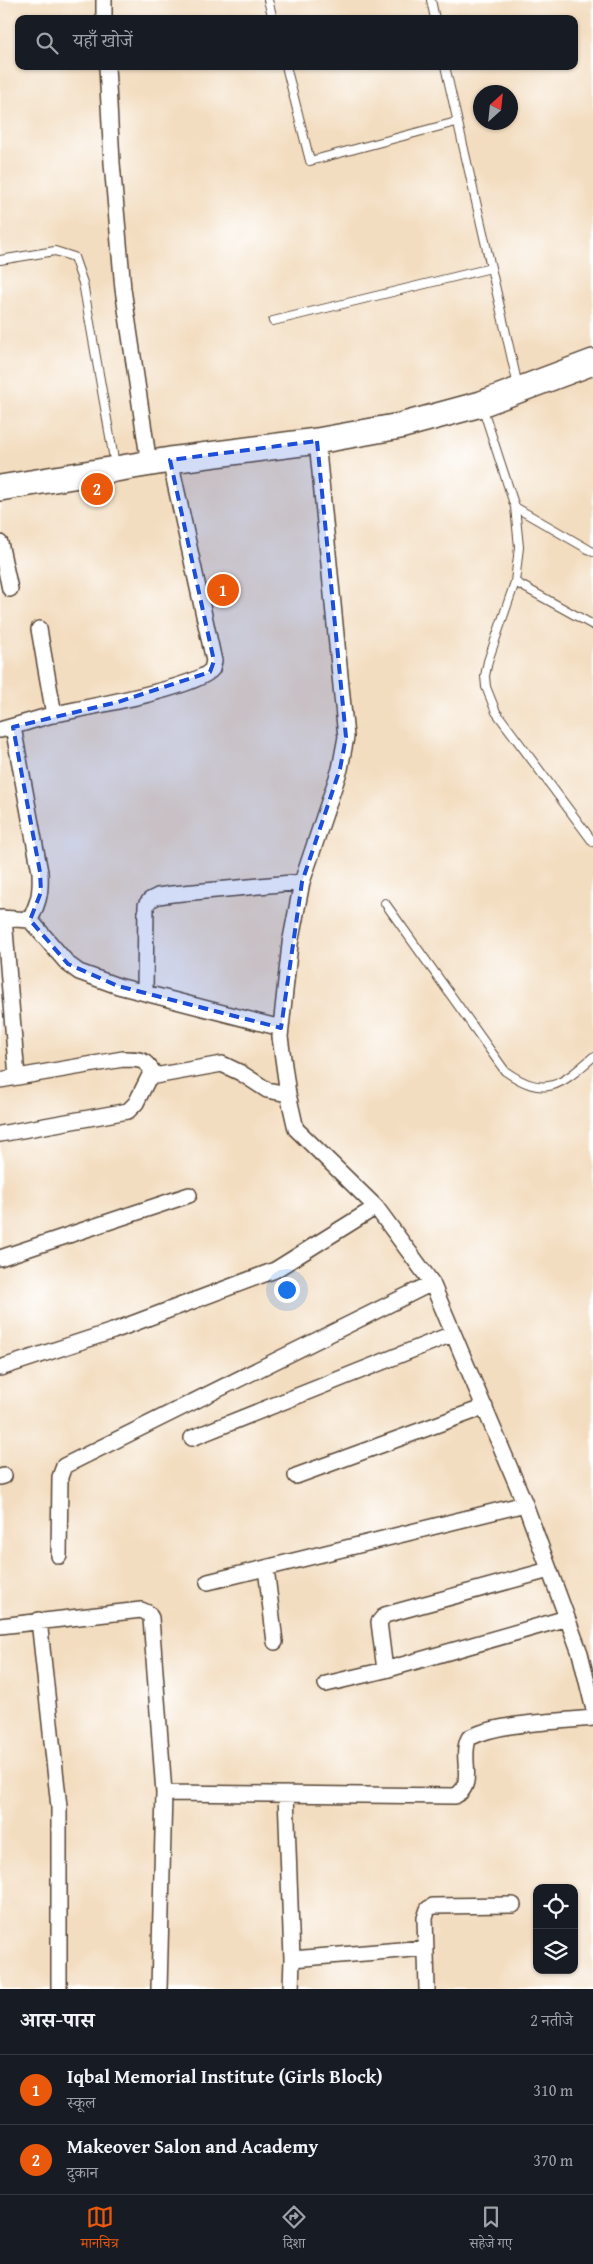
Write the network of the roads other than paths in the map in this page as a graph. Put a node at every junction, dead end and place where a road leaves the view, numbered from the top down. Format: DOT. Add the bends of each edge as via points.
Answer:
graph roads {
  1 [pos="104,0"];
  2 [pos="268,0"];
  3 [pos="431,0"];
  4 [pos="104,15"];
  5 [pos="272,15"];
  6 [pos="434,15"];
  7 [pos="107,70"];
  8 [pos="287,70"];
  9 [pos="446,70"];
  10 [pos="456,122"];
  11 [pos="0,260"];
  12 [pos="491,268"];
  13 [pos="273,322"];
  14 [pos="593,362"];
  15 [pos="519,388"];
  16 [pos="481,404"];
  17 [pos="317,440"];
  18 [pos="160,462"];
  19 [pos="116,469"];
  20 [pos="0,488"];
  21 [pos="515,507"];
  22 [pos="0,543"];
  23 [pos="593,552"];
  24 [pos="515,582"];
  25 [pos="10,589"];
  26 [pos="593,625"];
  27 [pos="39,629"];
  28 [pos="54,715"];
  29 [pos="6,728"];
  30 [pos="593,842"];
  31 [pos="302,882"];
  32 [pos="386,904"];
  33 [pos="2,918"];
  34 [pos="30,920"];
  35 [pos="145,992"];
  36 [pos="281,1028"];
  37 [pos="593,1057"];
  38 [pos="155,1075"];
  39 [pos="17,1077"];
  40 [pos="0,1080"];
  41 [pos="288,1094"];
  42 [pos="0,1134"];
  43 [pos="189,1195"];
  44 [pos="376,1206"];
  45 [pos="0,1258"];
  46 [pos="432,1283"];
  47 [pos="452,1334"];
  48 [pos="0,1368"];
  49 [pos="485,1407"];
  50 [pos="192,1438"];
  51 [pos="296,1476"];
  52 [pos="525,1504"];
  53 [pos="59,1556"];
  54 [pos="266,1568"];
  55 [pos="549,1570"];
  56 [pos="208,1582"];
  57 [pos="567,1618"];
  58 [pos="39,1620"];
  59 [pos="0,1626"];
  60 [pos="275,1642"];
  61 [pos="385,1670"];
  62 [pos="326,1684"];
  63 [pos="593,1706"];
  64 [pos="593,1718"];
  65 [pos="164,1793"];
  66 [pos="286,1794"];
  67 [pos="513,1905"];
  68 [pos="425,1948"];
  69 [pos="292,1959"];
  70 [pos="59,1989"];
  71 [pos="159,1989"];
  72 [pos="291,1989"];
  73 [pos="427,1989"];
  1 -- 4 [label="street"];
  2 -- 5 [label="lane"];
  3 -- 6 [label="lane"];
  7 -- 18 [label="street" via="123,289"];
  8 -- 10 [label="lane" via="310,161"];
  9 -- 10 [label="lane"];
  10 -- 12 [label="lane"];
  11 -- 19 [label="lane" via="55,251 74,257 83,283"];
  12 -- 13 [label="lane"];
  12 -- 15 [label="lane"];
  14 -- 15 [label="main road"];
  15 -- 16 [label="main road"];
  16 -- 17 [label="main road" via="400,426"];
  16 -- 21 [label="lane"];
  17 -- 18 [label="main road"];
  17 -- 31 [label="street" via="346,737 340,769"];
  18 -- 19 [label="main road"];
  18 -- 28 [label="street" via="214,661 212,669 201,678 155,692"];
  19 -- 20 [label="main road"];
  21 -- 23 [label="lane"];
  21 -- 24 [label="lane" via="519,547"];
  22 -- 25 [label="street"];
  24 -- 26 [label="lane"];
  24 -- 30 [label="lane" via="488,661 486,688 496,712"];
  27 -- 28 [label="street"];
  28 -- 29 [label="street"];
  29 -- 34 [label="street" via="40,872 39,903"];
  31 -- 35 [label="street" via="172,894 150,900 146,905"];
  31 -- 36 [label="street" via="290,944"];
  32 -- 37 [label="lane" via="505,1071 523,1083 545,1088 568,1080"];
  33 -- 34 [label="street"];
  33 -- 39 [label="street"];
  34 -- 35 [label="street" via="68,964 79,972"];
  35 -- 36 [label="street"];
  36 -- 41 [label="street"];
  38 -- 39 [label="street" via="141,1060 123,1059"];
  38 -- 41 [label="street" via="222,1064 241,1072 267,1090"];
  38 -- 42 [label="street" via="149,1077 136,1104 128,1111"];
  39 -- 40 [label="street"];
  41 -- 44 [label="street" via="296,1129"];
  43 -- 45 [label="street"];
  44 -- 46 [label="street"];
  44 -- 48 [label="street" via="275,1270 113,1331"];
  46 -- 47 [label="street"];
  46 -- 53 [label="street" via="64,1466 60,1477"];
  47 -- 49 [label="street"];
  47 -- 50 [label="street"];
  49 -- 51 [label="street"];
  49 -- 52 [label="street"];
  52 -- 54 [label="street"];
  52 -- 55 [label="street"];
  54 -- 56 [label="street"];
  54 -- 60 [label="street"];
  55 -- 57 [label="street"];
  55 -- 61 [label="street" via="385,1615 379,1622"];
  57 -- 61 [label="street"];
  57 -- 63 [label="street" via="580,1653"];
  58 -- 59 [label="street"];
  58 -- 65 [label="street" via="141,1610 148,1613 151,1618"];
  58 -- 70 [label="street" via="59,1807"];
  61 -- 62 [label="street"];
  64 -- 66 [label="street" via="486,1732 470,1738 465,1753 466,1786 455,1796"];
  65 -- 66 [label="street"];
  65 -- 71 [label="street"];
  66 -- 69 [label="street"];
  67 -- 68 [label="street" via="433,1906 425,1918"];
  68 -- 69 [label="street"];
  68 -- 73 [label="street"];
  69 -- 72 [label="street"];
}
